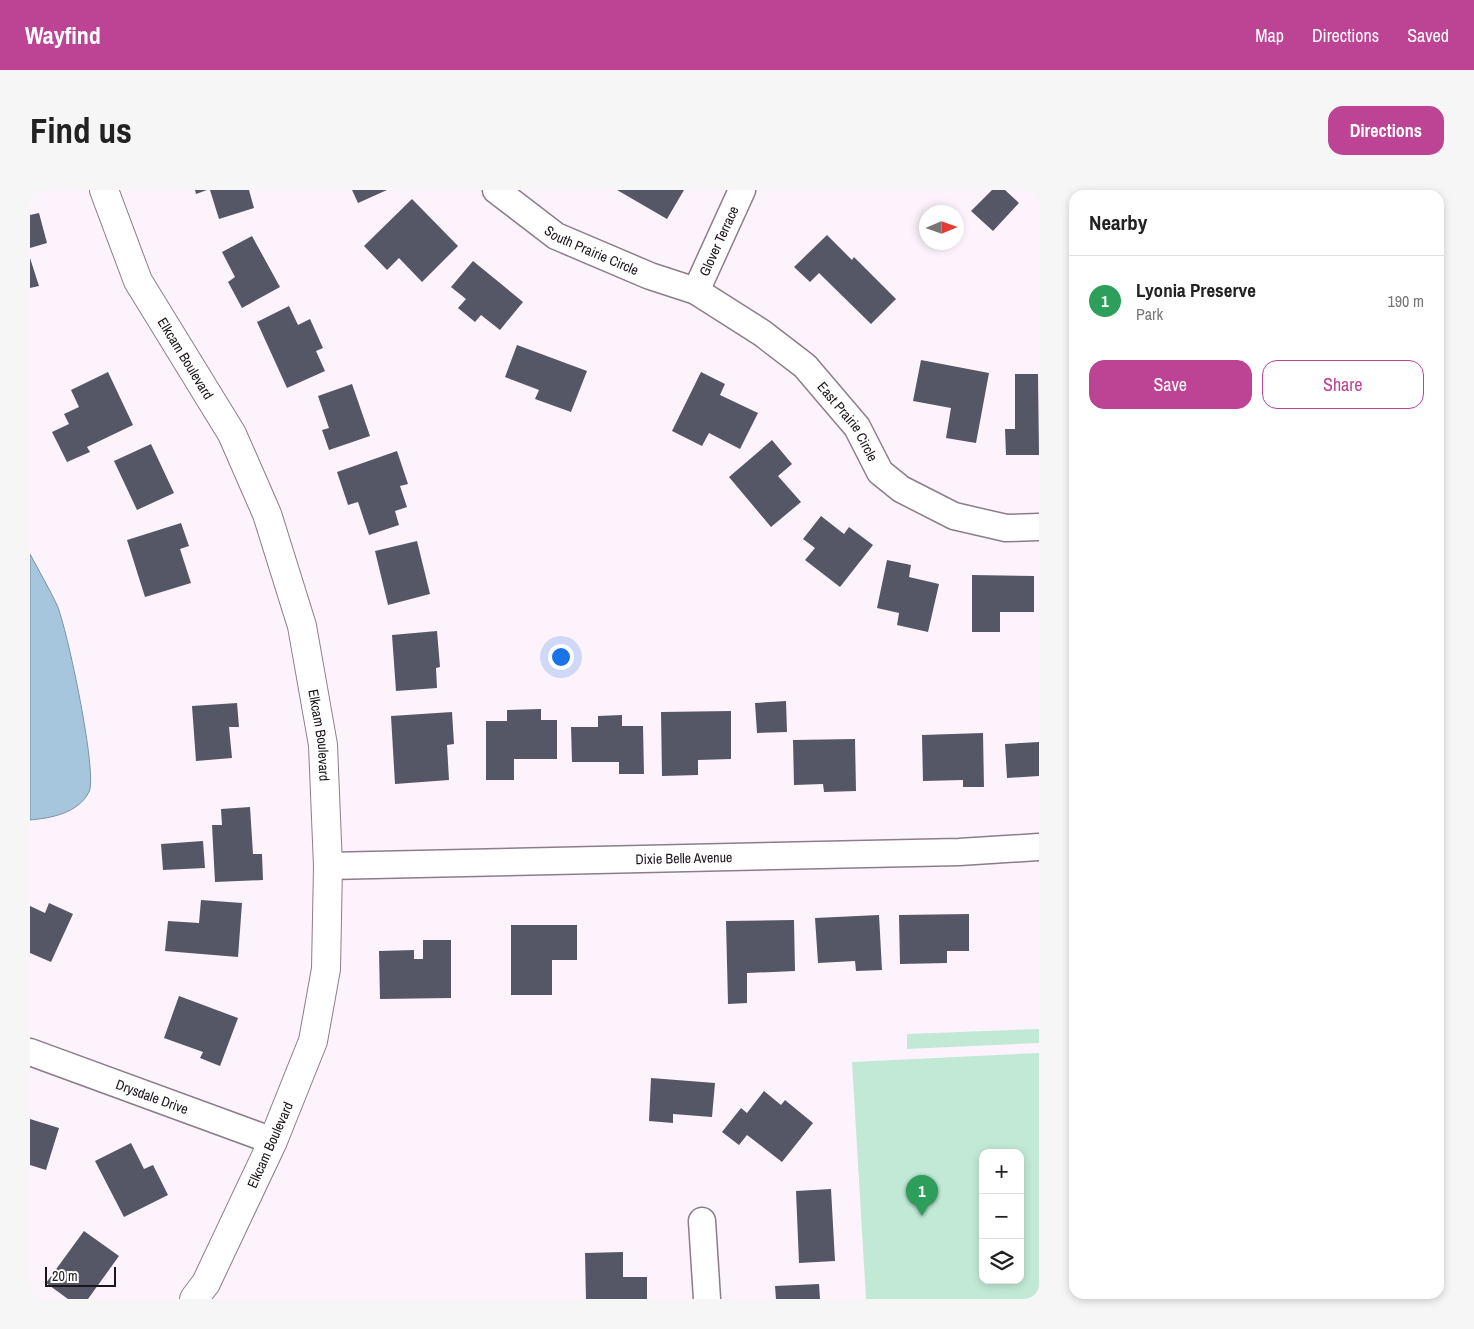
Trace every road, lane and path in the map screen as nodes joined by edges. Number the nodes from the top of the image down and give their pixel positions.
1 (104, 190) edge
2 (496, 190) edge
3 (742, 190) edge
4 (696, 291) junction
5 (1039, 527) edge
6 (1039, 848) edge
7 (328, 866) junction
8 (30, 1052) edge
9 (273, 1142) junction
10 (702, 1222) dead end
11 (194, 1299) edge
12 (707, 1299) edge

1 - 7 street, Elkcam Boulevard
2 - 4 street, South Prairie Circle
3 - 4 street, Glover Terrace
4 - 5 street, East Prairie Circle
6 - 7 street, Dixie Belle Avenue
7 - 9 street, Elkcam Boulevard
8 - 9 street, Drysdale Drive
9 - 11 street, Elkcam Boulevard
10 - 12 street

